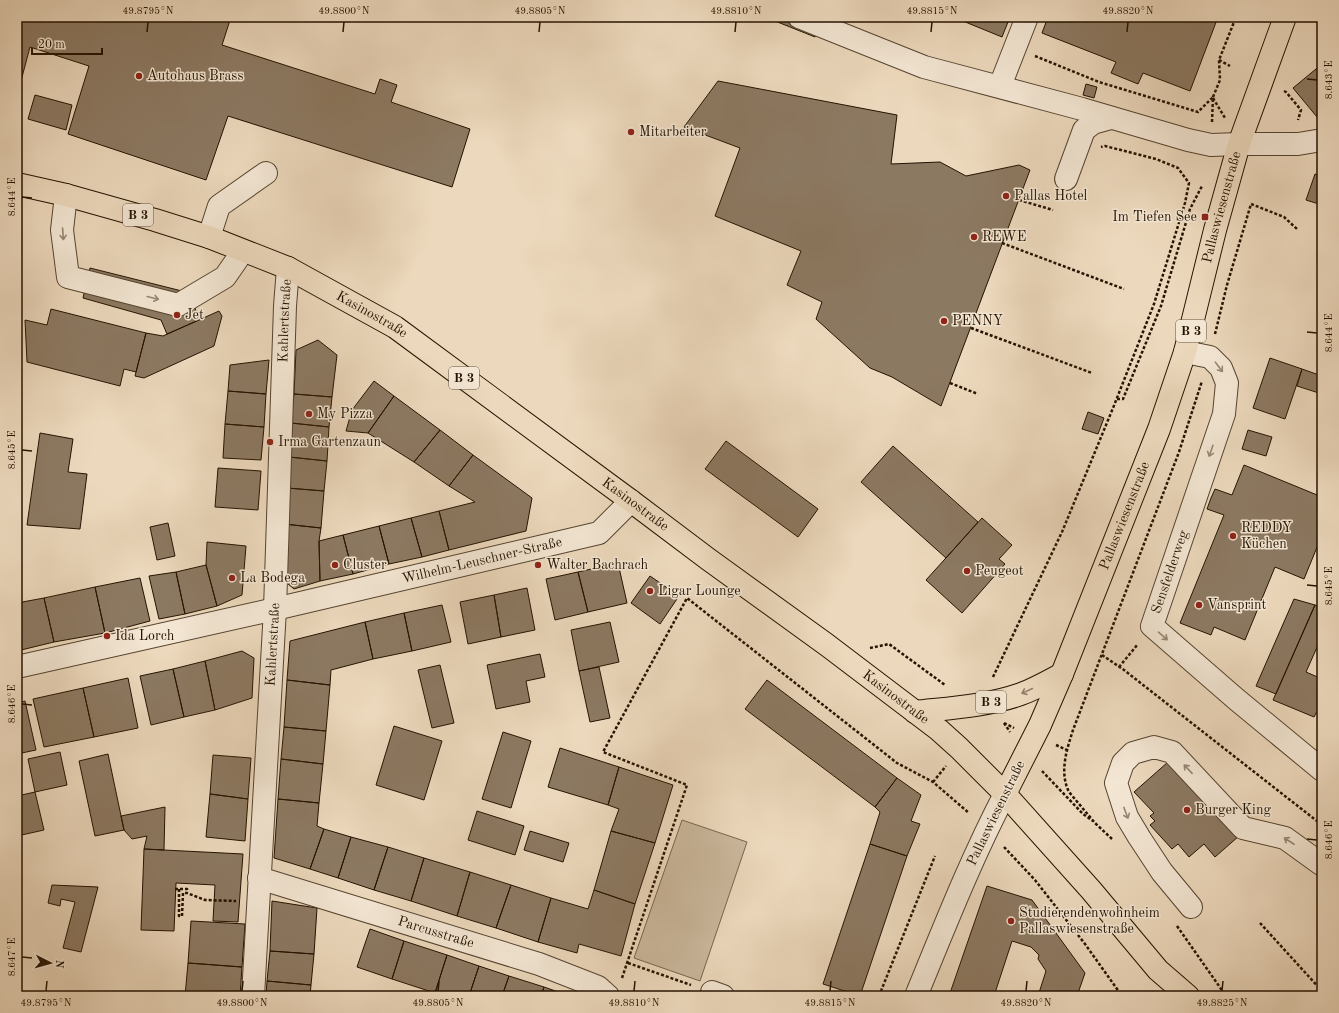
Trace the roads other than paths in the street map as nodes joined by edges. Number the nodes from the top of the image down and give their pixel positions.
1 (799, 17) edge
2 (1027, 17) edge
3 (1284, 17) edge
4 (1000, 86) junction
5 (1111, 118) junction
6 (1322, 140) edge
7 (1239, 144) junction
8 (266, 173) dead end
9 (1066, 179) dead end
10 (17, 184) edge
11 (66, 195) junction
12 (209, 237) junction
13 (243, 251) junction
14 (288, 268) junction
15 (1185, 352) junction
16 (631, 501) junction
17 (275, 609) junction
18 (17, 667) edge
19 (1062, 674) junction
20 (915, 712) junction
21 (1322, 770) edge
22 (1005, 794) junction
23 (1321, 864) edge
24 (259, 878) junction
25 (1191, 907) dead end
26 (1158, 970) junction
27 (609, 989) edge
28 (253, 996) edge
29 (916, 996) edge
30 (1167, 996) edge
31 (1188, 996) edge

1 - 4 street
2 - 4 street
3 - 7 main road, Pallaswiesenstraße / B 3
4 - 5 street
5 - 7 street
5 - 9 street
6 - 7 street
7 - 15 main road, Pallaswiesenstraße / B 3
8 - 12 street
10 - 11 main road, Kasinostraße / B 3
11 - 12 main road, Kasinostraße / B 3
11 -> 13 street
12 - 13 main road, Kasinostraße / B 3
13 - 14 main road, Kasinostraße / B 3
14 - 16 main road, Kasinostraße / B 3
14 - 17 street, Kahlertstraße
15 - 19 main road, Pallaswiesenstraße / B 3
15 -> 21 street, Sensfelderweg
16 - 17 street, Wilhelm-Leuschner-Straße
16 - 20 main road, Kasinostraße / B 3
17 - 18 street, Wilhelm-Leuschner-Straße
17 - 24 street, Kahlertstraße
19 -> 20 main road, B 3
19 - 22 main road, Pallaswiesenstraße / B 3
20 - 22 main road, Kasinostraße / B 3
22 - 26 main road, Kasinostraße
22 - 29 street, Pallaswiesenstraße
23 -> 25 street
24 - 27 street, Parcusstraße
24 - 28 street, Kahlertstraße
26 - 30 main road, Kasinostraße
26 - 31 main road, Kasinostraße

